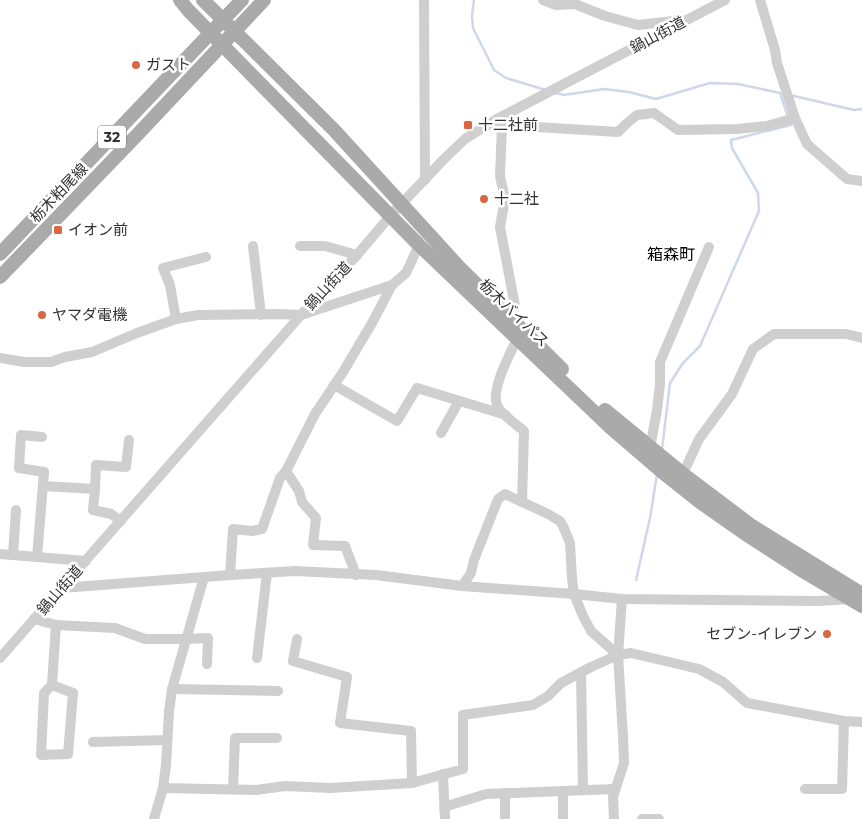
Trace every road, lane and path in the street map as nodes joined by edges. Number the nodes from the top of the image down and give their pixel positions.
1 (180, 0) edge
2 (203, 0) edge
3 (242, 0) edge
4 (264, 0) edge
5 (424, 0) edge
6 (543, 0) edge
7 (725, 0) edge
8 (760, 0) edge
9 (688, 19) junction
10 (223, 20) junction
11 (234, 31) junction
12 (210, 33) junction
13 (222, 45) junction
14 (795, 118) junction
15 (499, 122) junction
16 (425, 180) junction
17 (862, 181) edge
18 (402, 204) junction
19 (391, 216) junction
20 (419, 245) junction
21 (253, 246) dead end
22 (300, 246) dead end
23 (709, 247) dead end
24 (0, 254) edge
25 (357, 255) junction
26 (206, 257) dead end
27 (0, 277) edge
28 (392, 285) junction
29 (261, 315) junction
30 (301, 315) junction
31 (176, 319) junction
32 (512, 319) junction
33 (862, 338) edge
34 (517, 340) junction
35 (0, 358) edge
36 (334, 385) junction
37 (459, 401) junction
38 (506, 416) junction
39 (441, 434) dead end
40 (42, 438) dead end
41 (129, 440) dead end
42 (650, 448) junction
43 (286, 471) junction
44 (682, 474) junction
45 (42, 486) junction
46 (95, 489) junction
47 (522, 502) junction
48 (16, 510) dead end
49 (121, 521) junction
50 (0, 554) edge
51 (13, 556) junction
52 (37, 557) junction
53 (86, 561) junction
54 (267, 573) junction
55 (230, 574) junction
56 (356, 575) junction
57 (204, 577) junction
58 (462, 586) junction
59 (62, 588) junction
60 (574, 594) junction
61 (622, 599) junction
62 (859, 599) edge
63 (34, 619) junction
64 (56, 625) junction
65 (186, 640) junction
66 (297, 640) dead end
67 (618, 655) junction
68 (0, 658) edge
69 (257, 658) dead end
70 (207, 664) dead end
71 (581, 672) junction
72 (52, 685) junction
73 (172, 689) junction
74 (278, 691) dead end
75 (844, 721) junction
76 (862, 722) edge
77 (277, 738) dead end
78 (167, 740) junction
79 (93, 742) dead end
80 (443, 774) junction
81 (412, 783) junction
82 (163, 788) junction
83 (234, 789) junction
84 (615, 789) junction
85 (583, 790) junction
86 (805, 790) dead end
87 (563, 791) junction
88 (505, 793) junction
89 (444, 806) junction
90 (154, 819) edge
91 (445, 819) edge
92 (505, 819) edge
93 (563, 819) edge
94 (614, 819) edge
95 (642, 819) edge
96 (658, 819) edge

1 - 12 main road, 栃木バイパス
2 - 10 main road, 栃木バイパス
3 - 10 main road, 栃木粕尾線 / 32
4 - 11 main road, 栃木粕尾線 / 32
5 - 16 street
6 - 9 street
7 - 9 street, 鍋山街道
8 - 14 street
9 - 15 street, 鍋山街道
10 - 11 main road, 栃木バイパス
10 - 12 main road, 栃木粕尾線 / 32
11 - 13 main road, 栃木粕尾線 / 32
11 - 18 main road, 栃木バイパス
12 - 13 main road, 栃木バイパス
12 - 24 main road, 栃木粕尾線 / 32
13 - 19 main road, 栃木バイパス
13 - 27 main road, 栃木粕尾線 / 32
14 - 15 street
14 - 17 street
15 - 16 street, 鍋山街道
15 - 32 street
16 - 18 street, 鍋山街道
18 - 19 street, 鍋山街道
18 - 32 main road, 栃木バイパス
19 - 20 main road, 栃木バイパス
19 - 25 street, 鍋山街道
20 - 28 street
20 - 34 main road, 栃木バイパス
21 - 29 street
22 - 25 street
23 - 42 street
25 - 30 street, 鍋山街道
26 - 31 street
28 - 30 street
28 - 36 street
29 - 30 street
29 - 31 street
30 - 49 street, 鍋山街道
31 - 35 street
32 - 42 main road, 栃木バイパス
33 - 44 street
34 - 38 street
34 - 62 main road, 栃木バイパス
36 - 37 street
36 - 43 street
37 - 38 street
37 - 39 street
38 - 47 street
40 - 45 street
41 - 46 street
42 - 44 main road, 栃木バイパス
43 - 55 street
43 - 56 street
44 - 62 main road, 栃木バイパス
45 - 46 street
45 - 52 street
46 - 49 street
47 - 58 street
47 - 60 street
48 - 51 street
49 - 53 street, 鍋山街道
50 - 51 street
51 - 52 street
52 - 53 street
53 - 59 street, 鍋山街道
54 - 55 street
54 - 56 street
54 - 69 street
55 - 57 street
56 - 58 street
57 - 59 street
57 - 65 street
58 - 60 street
59 - 63 street, 鍋山街道
60 - 61 street
60 - 67 street
61 - 62 street
61 - 67 street
63 - 64 street
63 - 68 street, 鍋山街道
64 - 65 street
64 - 72 street
65 - 70 street
65 - 73 street
66 - 81 street
67 - 71 street
67 - 75 street
67 - 84 street
71 - 80 street
71 - 85 street
72 - 72 street
73 - 74 street
73 - 78 street
75 - 76 street
75 - 86 street
77 - 83 street
78 - 79 street
78 - 82 street
80 - 81 street
80 - 89 street
81 - 83 street
82 - 83 street
82 - 90 street
84 - 85 street
84 - 94 street
85 - 87 street
87 - 88 street
87 - 93 street
88 - 89 street
88 - 92 street
89 - 91 street
95 - 96 street

